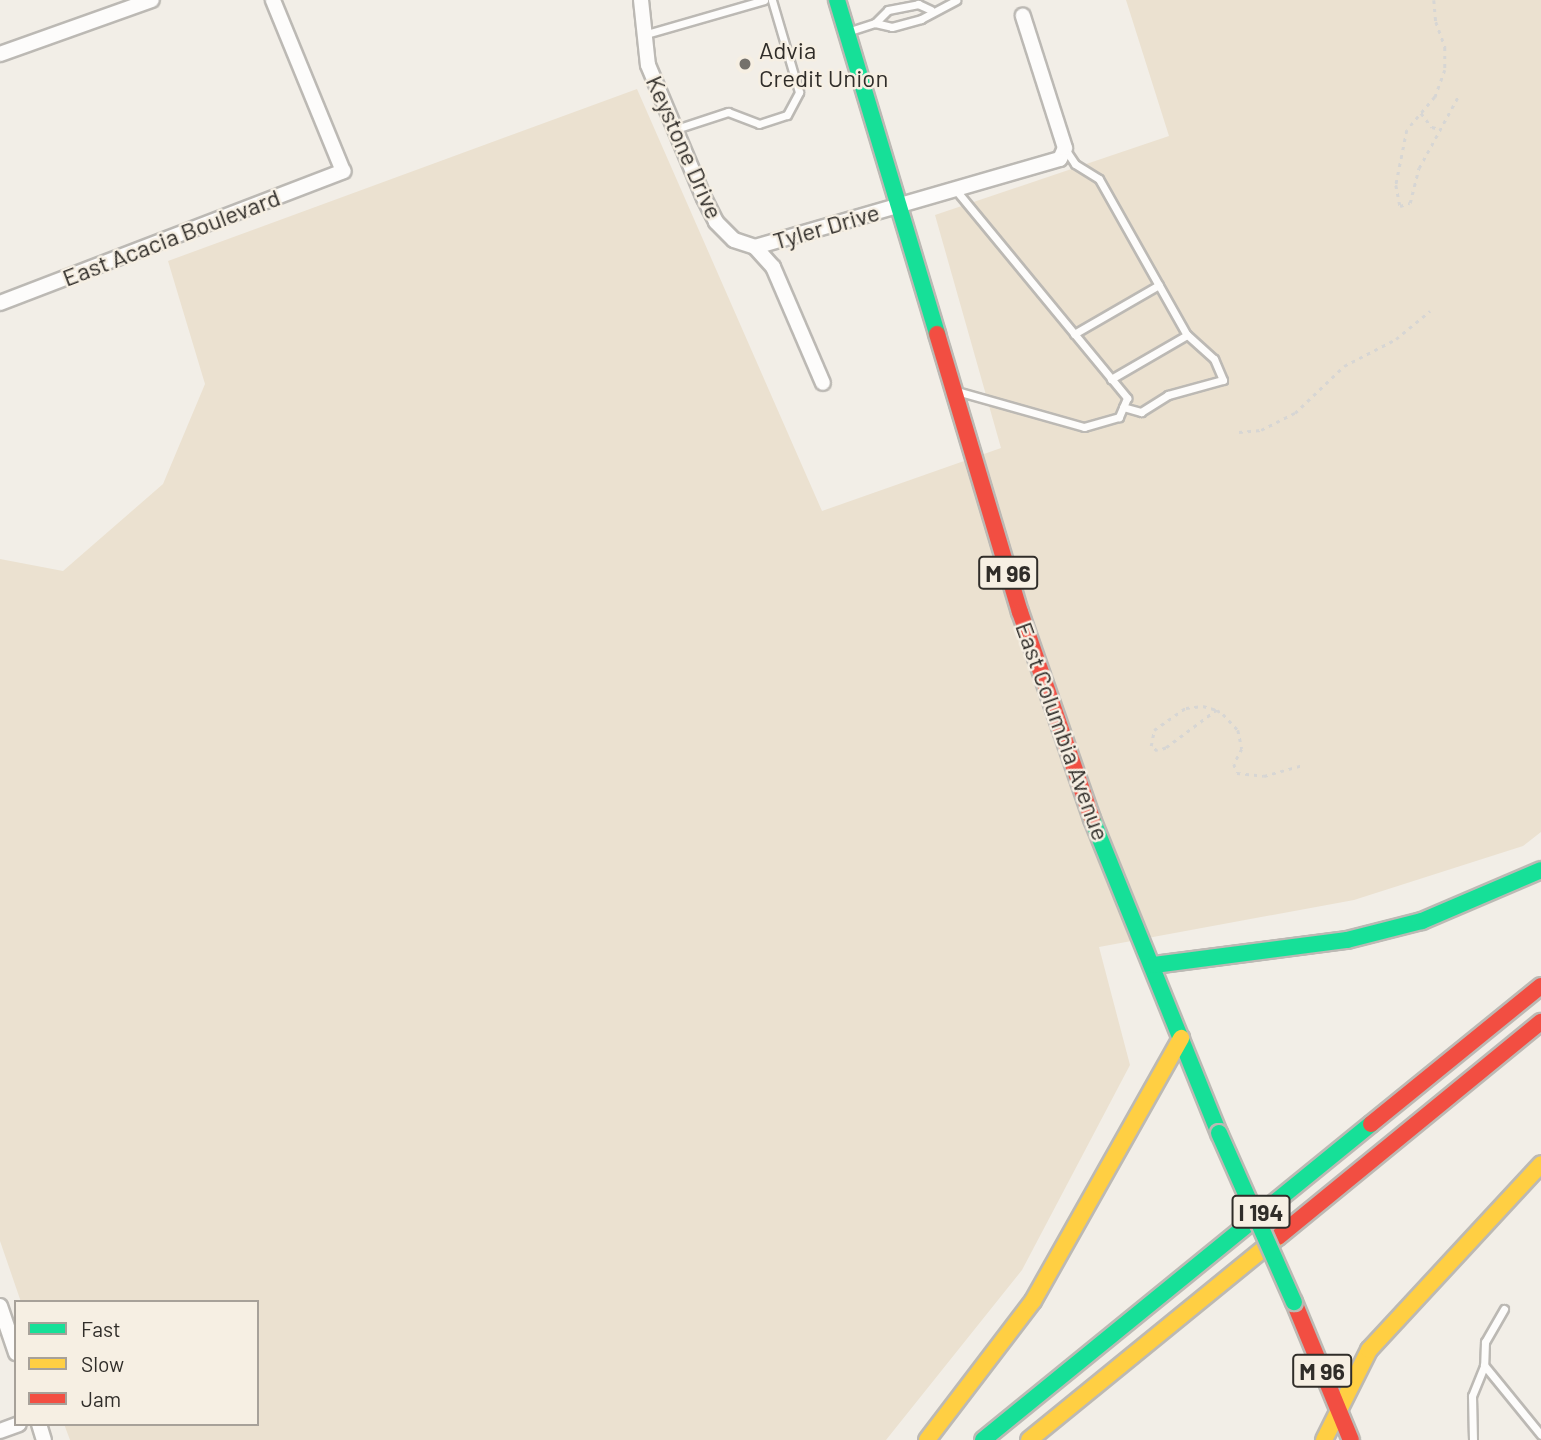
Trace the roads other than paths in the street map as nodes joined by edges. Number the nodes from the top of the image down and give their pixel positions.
1 (152, 0) edge
2 (273, 0) edge
3 (640, 0) edge
4 (764, 0) edge
5 (772, 0) edge
6 (836, 0) edge
7 (956, 0) edge
8 (939, 3) edge
9 (931, 10) junction
10 (1023, 16) dead end
11 (875, 23) junction
12 (846, 33) junction
13 (642, 35) junction
14 (0, 54) edge
15 (676, 129) junction
16 (1065, 148) junction
17 (955, 189) junction
18 (897, 205) junction
19 (755, 247) junction
20 (1159, 285) junction
21 (0, 303) edge
22 (1074, 334) junction
23 (1187, 335) junction
24 (1111, 379) junction
25 (823, 383) dead end
26 (953, 390) junction
27 (1123, 407) junction
28 (1541, 870) edge
29 (1154, 965) junction
30 (1541, 986) edge
31 (1541, 1022) edge
32 (1181, 1038) junction
33 (1541, 1164) edge
34 (0, 1306) edge
35 (1504, 1309) dead end
36 (14, 1347) edge
37 (1484, 1365) junction
38 (1340, 1413) junction
39 (1541, 1435) edge
40 (927, 1440) edge
41 (983, 1440) edge
42 (1029, 1440) edge
43 (1324, 1440) edge
44 (1351, 1440) edge
45 (1473, 1440) edge

1 - 14 street
2 - 21 street, East Acacia Boulevard
3 - 13 street, Keystone Drive
4 - 13 lane
5 - 15 lane
6 - 12 main road, East Columbia Avenue / M 96
7 - 8 lane
8 - 9 lane
9 - 11 lane
9 - 11 lane
10 - 16 street
11 - 12 lane
12 - 18 main road, East Columbia Avenue / M 96
13 - 15 street, Keystone Drive
15 - 19 street, Keystone Drive
16 - 17 street, Tyler Drive
16 - 20 lane
17 - 18 street, Tyler Drive
17 - 22 lane
18 - 19 street, Tyler Drive
18 - 26 main road, East Columbia Avenue / M 96
19 - 25 street, Keystone Drive
20 - 22 lane
20 - 23 lane
22 - 24 lane
23 - 24 lane
23 - 27 lane
24 - 27 lane
26 - 27 lane
26 - 29 main road, East Columbia Avenue / M 96
28 - 29 main road
29 - 32 main road, East Columbia Avenue / M 96
30 - 41 main road, I 194
31 - 42 main road, I 194
32 - 38 main road, East Columbia Avenue / M 96, bridge
32 - 40 main road
33 - 38 main road
34 - 36 street
35 - 37 lane
37 - 39 lane
37 - 45 lane
38 - 43 main road
38 - 44 main road, East Columbia Avenue / M 96

